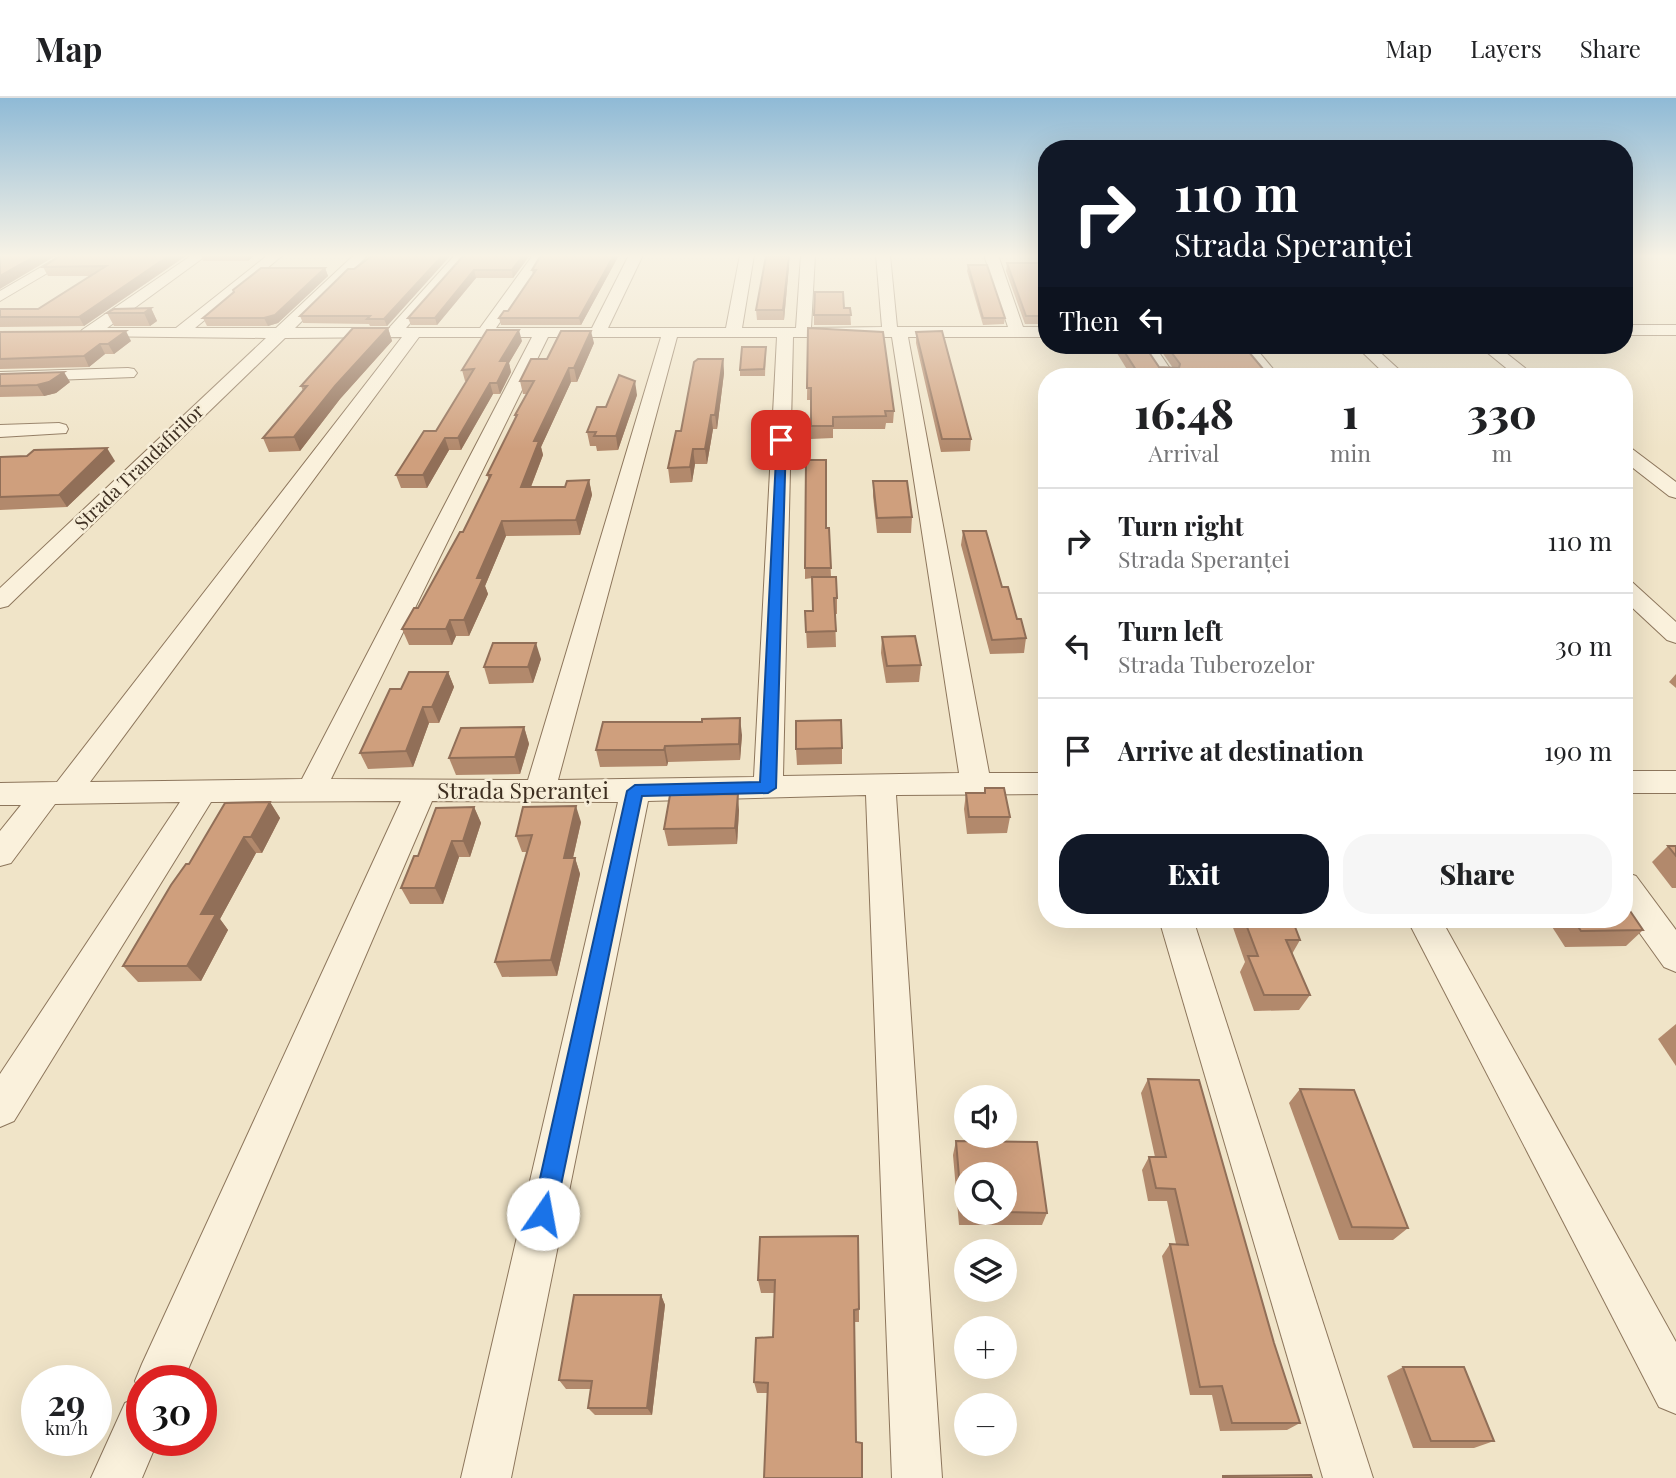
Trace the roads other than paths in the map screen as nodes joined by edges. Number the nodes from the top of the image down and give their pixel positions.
1 (104, 319) edge
2 (196, 319) edge
3 (294, 319) edge
4 (414, 319) edge
5 (494, 319) edge
6 (604, 319) edge
7 (735, 319) edge
8 (796, 319) edge
9 (892, 319) edge
10 (1013, 319) edge
11 (1633, 330) edge
12 (1676, 330) edge
13 (1017, 332) junction
14 (1038, 332) edge
15 (733, 333) junction
16 (794, 333) junction
17 (894, 333) junction
18 (178, 334) junction
19 (278, 334) junction
20 (403, 334) junction
21 (484, 334) junction
22 (542, 334) junction
23 (597, 334) junction
24 (670, 334) junction
25 (1252, 354) edge
26 (1373, 354) edge
27 (1498, 354) edge
28 (1264, 368) edge
29 (1388, 368) edge
30 (1516, 368) edge
31 (128, 373) dead end
32 (0, 377) edge
33 (59, 429) dead end
34 (0, 431) edge
35 (1633, 459) edge
36 (1676, 492) edge
37 (1633, 595) edge
38 (0, 601) edge
39 (1676, 635) edge
40 (1633, 782) edge
41 (1676, 782) edge
42 (880, 783) junction
43 (1038, 783) edge
44 (976, 784) junction
45 (768, 788) junction
46 (312, 790) junction
47 (203, 791) junction
48 (421, 791) junction
49 (540, 791) junction
50 (635, 791) junction
51 (56, 792) junction
52 (0, 794) edge
53 (0, 853) edge
54 (1633, 897) edge
55 (1180, 928) edge
56 (1429, 928) edge
57 (1676, 957) edge
58 (0, 1108) edge
59 (166, 1365) edge
60 (1676, 1390) edge
61 (126, 1456) edge
62 (116, 1478) edge
63 (486, 1478) edge
64 (917, 1478) edge
65 (1348, 1478) edge

1 - 18 street
2 - 18 street
3 - 19 street, Strada Trandafirilor
4 - 20 street
5 - 21 street
6 - 23 street
7 - 15 street
8 - 16 street
9 - 17 street
10 - 13 street
11 - 12 street
13 - 14 street
13 - 17 street
15 - 16 street
15 - 24 street
16 - 17 street
16 - 45 street
17 - 44 street
18 - 19 street
19 - 20 street
19 - 38 street, Strada Trandafirilor
20 - 21 street
20 - 51 street
21 - 22 street
22 - 23 street
22 - 46 street
23 - 24 street
24 - 49 street
25 - 28 street
26 - 29 street
27 - 30 street
31 - 32 street
33 - 34 street
35 - 36 street
37 - 39 street
40 - 41 street
42 - 44 street, Strada Speranței
42 - 45 street, Strada Speranței
42 - 64 street
43 - 44 street, Strada Speranței
45 - 50 street, Strada Speranței
46 - 47 street, Strada Speranței
46 - 48 street, Strada Speranței
47 - 51 street, Strada Speranței
47 - 58 street
48 - 49 street, Strada Speranței
48 - 59 street
49 - 50 street, Strada Speranței
50 - 63 street
51 - 52 street, Strada Speranței
51 - 53 street
54 - 57 street
55 - 65 street
56 - 60 street
61 - 62 street

